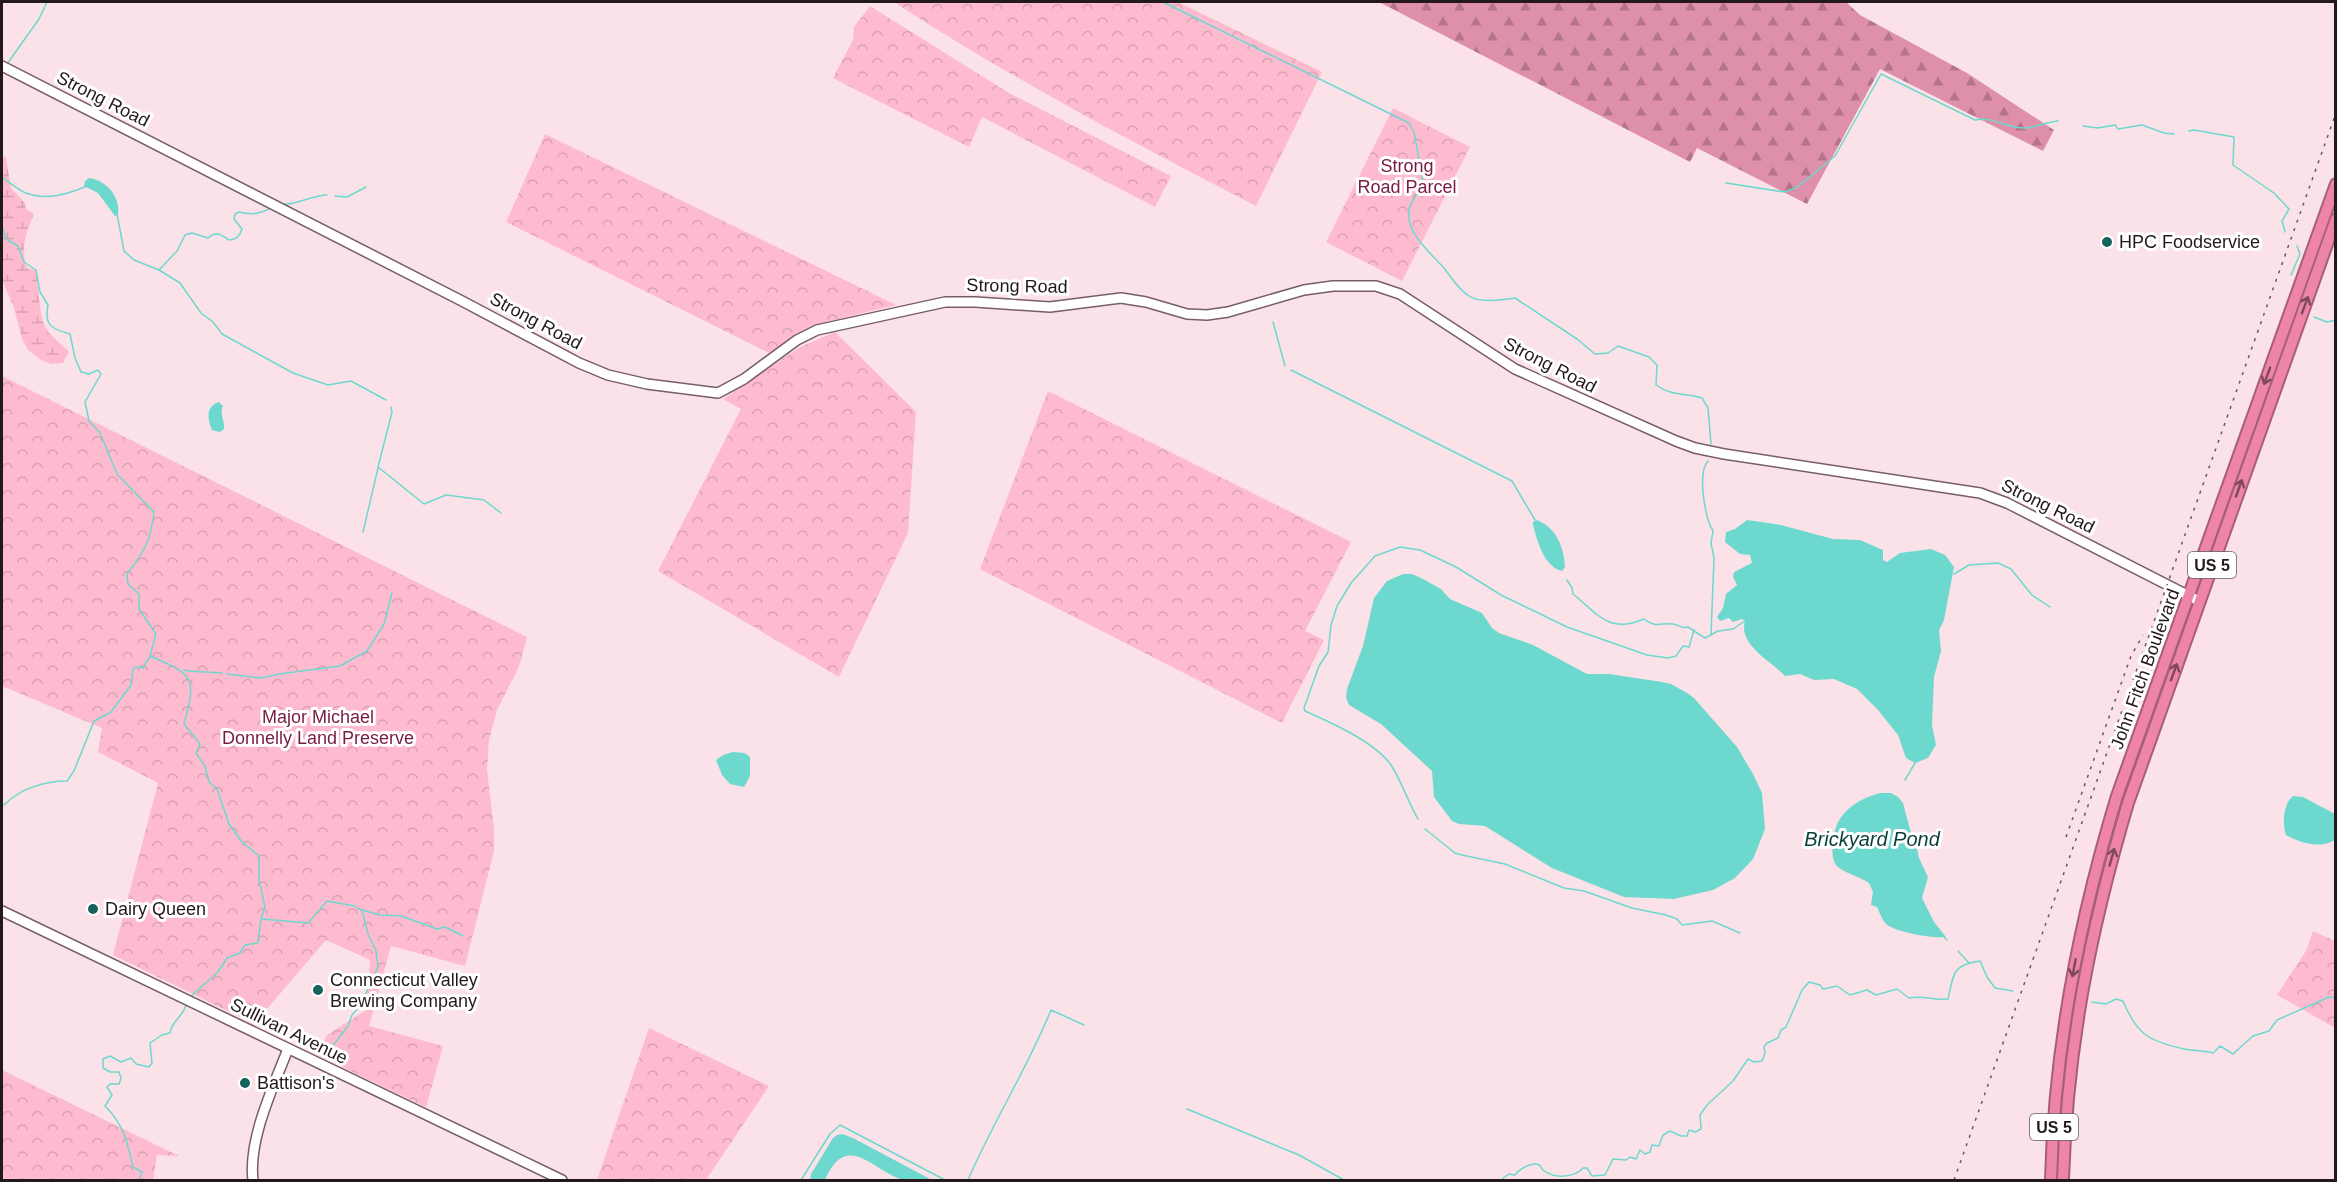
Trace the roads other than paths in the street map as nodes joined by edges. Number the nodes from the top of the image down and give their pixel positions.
1 (2, 66) edge
2 (2336, 184) edge
3 (2336, 219) edge
4 (2194, 598) junction
5 (2086, 910) junction
6 (2, 911) edge
7 (2098, 914) junction
8 (288, 1049) junction
9 (2058, 1144) junction
10 (253, 1180) edge
11 (562, 1180) edge
12 (2051, 1180) edge
13 (2063, 1180) edge

1 - 4 street, Strong Road
2 -> 4 highway, John Fitch Boulevard / US 5
4 -> 3 highway, John Fitch Boulevard / US 5
4 - 5 highway, John Fitch Boulevard / US 5
7 -> 4 highway, John Fitch Boulevard / US 5
5 - 7 highway
5 -> 9 highway, John Fitch Boulevard / US 5
6 - 8 street, Sullivan Avenue
7 - 9 highway, John Fitch Boulevard / US 5
8 - 10 street
8 - 11 street, Sullivan Avenue
9 - 12 highway, John Fitch Boulevard / US 5
9 - 13 highway, John Fitch Boulevard / US 5

